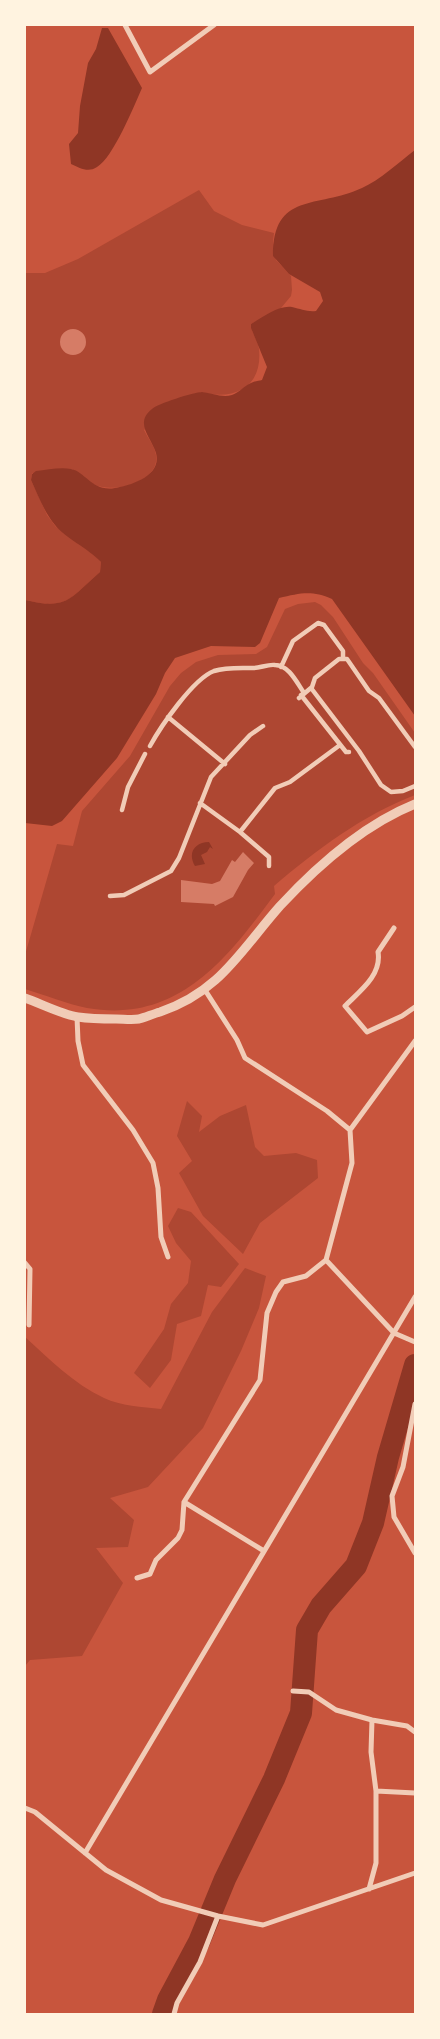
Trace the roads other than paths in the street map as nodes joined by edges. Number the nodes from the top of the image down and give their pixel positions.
1 (125, 25) edge
2 (214, 25) edge
3 (343, 659) junction
4 (281, 667) junction
5 (311, 688) junction
6 (301, 695) junction
7 (168, 717) junction
8 (264, 726) dead end
9 (340, 744) junction
10 (150, 746) dead end
11 (415, 747) edge
12 (350, 752) dead end
13 (145, 754) dead end
14 (225, 764) junction
15 (415, 786) edge
16 (200, 803) junction
17 (415, 804) edge
18 (122, 810) dead end
19 (240, 832) junction
20 (269, 866) dead end
21 (110, 896) dead end
22 (394, 928) dead end
23 (205, 990) junction
24 (25, 998) edge
25 (415, 1007) edge
26 (77, 1017) junction
27 (415, 1041) edge
28 (350, 1130) junction
29 (168, 1257) dead end
30 (326, 1260) junction
31 (25, 1263) edge
32 (415, 1297) edge
33 (30, 1325) dead end
34 (394, 1333) junction
35 (414, 1342) edge
36 (415, 1404) edge
37 (184, 1502) junction
38 (264, 1551) junction
39 (415, 1553) edge
40 (137, 1578) dead end
41 (293, 1691) dead end
42 (372, 1720) junction
43 (415, 1732) edge
44 (376, 1792) junction
45 (415, 1793) edge
46 (25, 1808) edge
47 (85, 1853) junction
48 (415, 1873) edge
49 (369, 1889) junction
50 (218, 1916) junction
51 (174, 2014) edge

1 - 2 street
3 - 4 street
3 - 5 street
3 - 11 street
4 - 6 street
4 - 7 street
5 - 6 street
5 - 15 street
6 - 9 street
7 - 10 street
7 - 14 street
8 - 14 street
9 - 12 street
9 - 19 street
13 - 18 street
14 - 16 street
16 - 19 street
16 - 21 street
17 - 23 street
19 - 20 street
22 - 25 street
23 - 26 street
23 - 28 street
24 - 26 street
26 - 29 street
27 - 28 street
28 - 30 street
30 - 34 street
30 - 37 street
31 - 33 street
32 - 34 street
34 - 35 street
34 - 38 street
36 - 39 street
37 - 38 street
37 - 40 street
38 - 47 street
41 - 42 street
42 - 43 street
42 - 44 street
44 - 45 street
44 - 49 street
46 - 47 street
47 - 50 street
48 - 49 street
49 - 50 street
50 - 51 street

